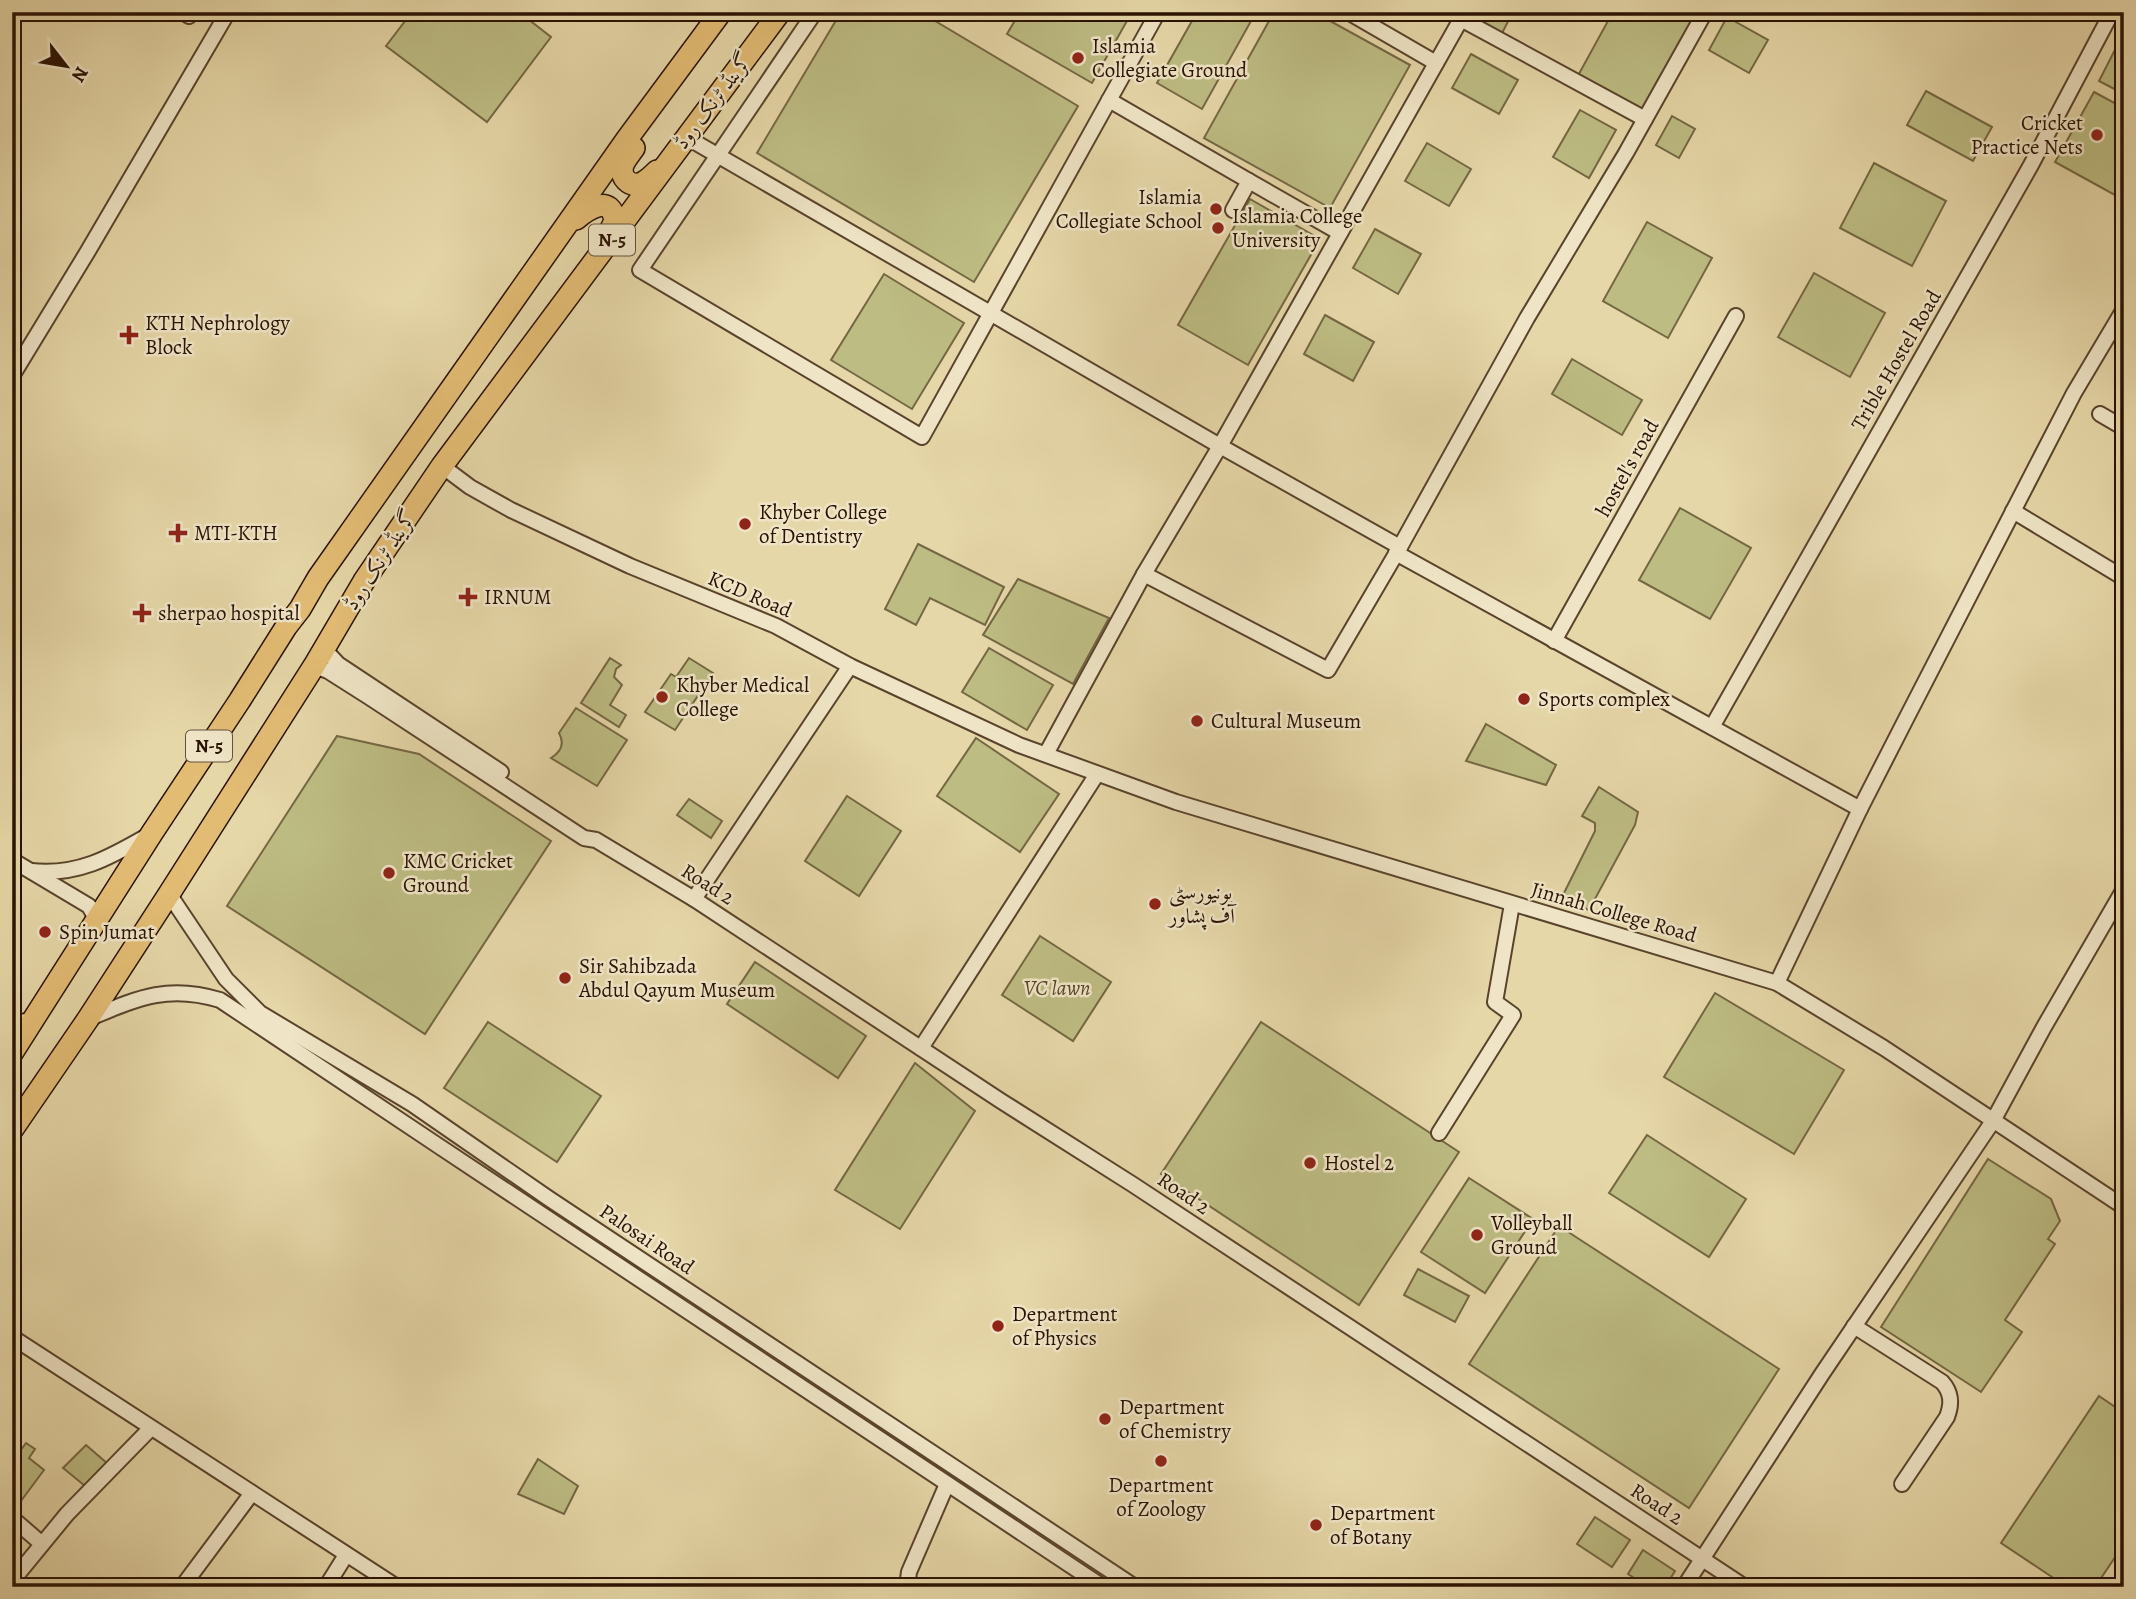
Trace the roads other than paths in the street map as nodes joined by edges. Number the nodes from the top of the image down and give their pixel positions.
1 (228, 12) edge
2 (721, 12) edge
3 (780, 12) edge
4 (816, 12) edge
5 (1158, 12) edge
6 (1348, 12) edge
7 (1705, 12) edge
8 (2112, 12) edge
9 (1463, 15) edge
10 (1436, 63) junction
11 (680, 66) junction
12 (1109, 100) junction
13 (1645, 119) junction
14 (685, 139) junction
15 (716, 156) junction
16 (1248, 181) junction
17 (1233, 210) dead end
18 (1340, 233) junction
19 (542, 261) junction
20 (594, 264) junction
21 (2124, 309) edge
22 (990, 312) junction
23 (1736, 316) dead end
24 (12, 376) edge
25 (2100, 414) dead end
26 (2124, 428) edge
27 (1220, 446) junction
28 (442, 466) junction
29 (2013, 511) junction
30 (1398, 550) junction
31 (1144, 574) junction
32 (2124, 578) edge
33 (1554, 641) junction
34 (319, 657) junction
35 (850, 666) junction
36 (1712, 727) junction
37 (1046, 754) junction
38 (1097, 774) junction
39 (1860, 810) junction
40 (152, 833) junction
41 (12, 860) edge
42 (31, 871) junction
43 (2124, 889) edge
44 (169, 894) junction
45 (694, 900) junction
46 (1512, 904) junction
47 (95, 923) junction
48 (1777, 983) junction
49 (88, 1019) junction
50 (33, 1020) junction
51 (12, 1026) edge
52 (288, 1039) junction
53 (920, 1048) junction
54 (12, 1053) edge
55 (1993, 1121) junction
56 (12, 1130) edge
57 (1439, 1133) dead end
58 (2124, 1207) edge
59 (1854, 1326) junction
60 (12, 1337) edge
61 (151, 1428) junction
62 (947, 1484) junction
63 (1902, 1484) dead end
64 (252, 1493) junction
65 (1011, 1505) junction
66 (12, 1518) edge
67 (1001, 1520) junction
68 (42, 1544) junction
69 (346, 1555) junction
70 (1702, 1559) junction
71 (12, 1581) edge
72 (182, 1587) edge
73 (326, 1587) edge
74 (397, 1587) edge
75 (907, 1587) edge
76 (1103, 1587) edge
77 (1135, 1587) edge
78 (1684, 1587) edge
79 (1745, 1587) edge

1 - 24 street
2 - 11 highway, گرینڈ ٹرنک روڈ / N-5
3 - 14 highway, گرینڈ ٹرنک روڈ / N-5
4 - 15 street
5 - 12 street
6 - 10 street
7 - 13 street
8 - 36 street, Trible Hostel Road
9 - 10 street
9 - 13 street
10 - 18 street
11 - 14 highway
11 - 19 highway, گرینڈ ٹرنک روڈ / N-5
12 - 16 street
12 - 22 street
13 - 30 street
14 - 15 street
14 - 20 highway, گرینڈ ٹرنک روڈ / N-5
15 - 22 street
15 - 22 street
16 - 17 street
16 - 18 street
18 - 27 street
19 - 20 highway
19 - 40 highway, گرینڈ ٹرنک روڈ / N-5
20 - 28 highway, گرینڈ ٹرنک روڈ / N-5
21 - 29 street
22 - 27 street
23 - 33 street, hostel's road
25 - 26 street
27 - 30 street
27 - 31 street
28 - 34 highway, گرینڈ ٹرنک روڈ / N-5
28 - 35 street, KCD Road
29 - 32 street
29 - 39 street
30 - 31 street
30 - 33 street
31 - 37 street
33 - 36 street
34 - 44 highway, گرینڈ ٹرنک روڈ / N-5
34 - 45 street, Road 2
35 - 37 street, KCD Road
35 - 45 street
36 - 39 street
37 - 38 street, Jinnah College Road
38 - 46 street, Jinnah College Road
38 - 53 street
39 - 48 street
40 - 42 street
40 - 47 highway, گرینڈ ٹرنک روڈ / N-5
41 - 42 street
42 - 47 street
43 - 55 street
44 - 49 highway, گرینڈ ٹرنک روڈ / N-5
44 - 52 street, Palosai Road
45 - 53 street, Road 2
46 - 48 street, Jinnah College Road
46 - 57 street
47 - 50 highway, گرینڈ ٹرنک روڈ / N-5
48 - 55 street, Jinnah College Road
49 - 52 street
49 - 56 highway, گرینڈ ٹرنک روڈ / N-5
50 - 51 street
50 - 54 highway, گرینڈ ٹرنک روڈ / N-5
52 - 62 street
52 - 65 street, Palosai Road
53 - 70 street, Road 2
55 - 58 street, Jinnah College Road
55 - 59 street
59 - 63 street
59 - 70 street
60 - 61 street
61 - 64 street
61 - 68 street
62 - 67 street
62 - 75 street
64 - 69 street
64 - 72 street
65 - 67 street
65 - 77 street, Palosai Road
66 - 68 street
67 - 76 street
68 - 71 street
69 - 73 street
69 - 74 street
70 - 78 street
70 - 79 street, Road 2

